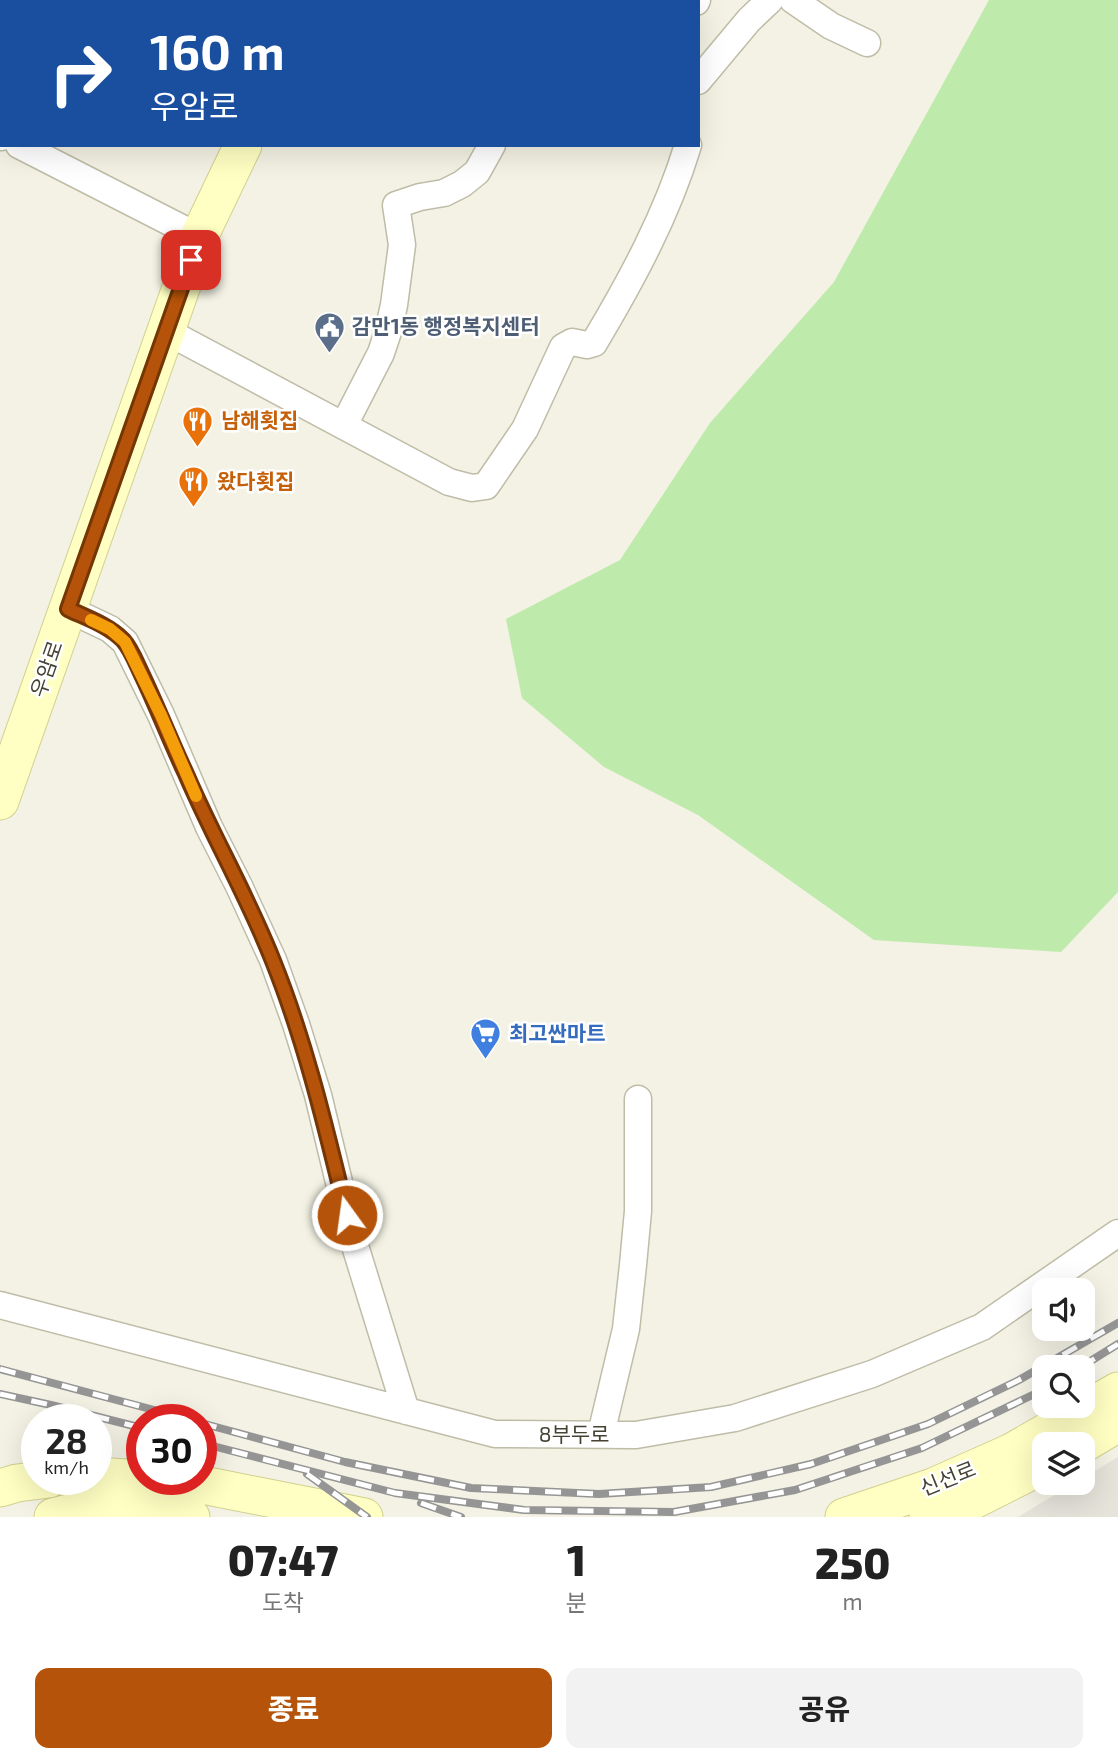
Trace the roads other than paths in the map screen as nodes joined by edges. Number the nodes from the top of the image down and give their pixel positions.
1 (769, 0) edge
2 (793, 0) edge
3 (867, 43) dead end
4 (700, 78) edge
5 (23, 147) edge
6 (242, 147) edge
7 (491, 147) edge
8 (687, 147) edge
9 (199, 237) junction
10 (166, 331) junction
11 (344, 425) junction
12 (68, 609) junction
13 (0, 801) edge
14 (638, 1098) dead end
15 (1118, 1233) edge
16 (0, 1305) edge
17 (1118, 1391) edge
18 (406, 1411) junction
19 (1118, 1423) edge
20 (601, 1434) junction
21 (1095, 1437) edge
22 (1028, 1458) edge
23 (21, 1482) edge
24 (0, 1488) edge
25 (169, 1495) edge
26 (186, 1505) edge
27 (53, 1517) edge
28 (364, 1517) edge
29 (844, 1517) edge
30 (928, 1517) edge

1 - 4 street
2 - 3 street
5 - 9 street
6 - 9 main road, 우암로
7 - 11 street
8 - 11 street
9 - 10 main road, 우암로
10 - 11 street
10 - 12 main road, 우암로
12 - 13 main road, 우암로
12 - 18 street
14 - 20 street
15 - 20 street, 8부두로
16 - 18 street, 8부두로
17 - 22 main road
18 - 20 street, 8부두로
19 - 21 main road
22 - 29 main road, 신선로
22 - 30 main road, 신선로
23 - 24 main road
25 - 26 main road
26 - 27 main road
26 - 28 main road

